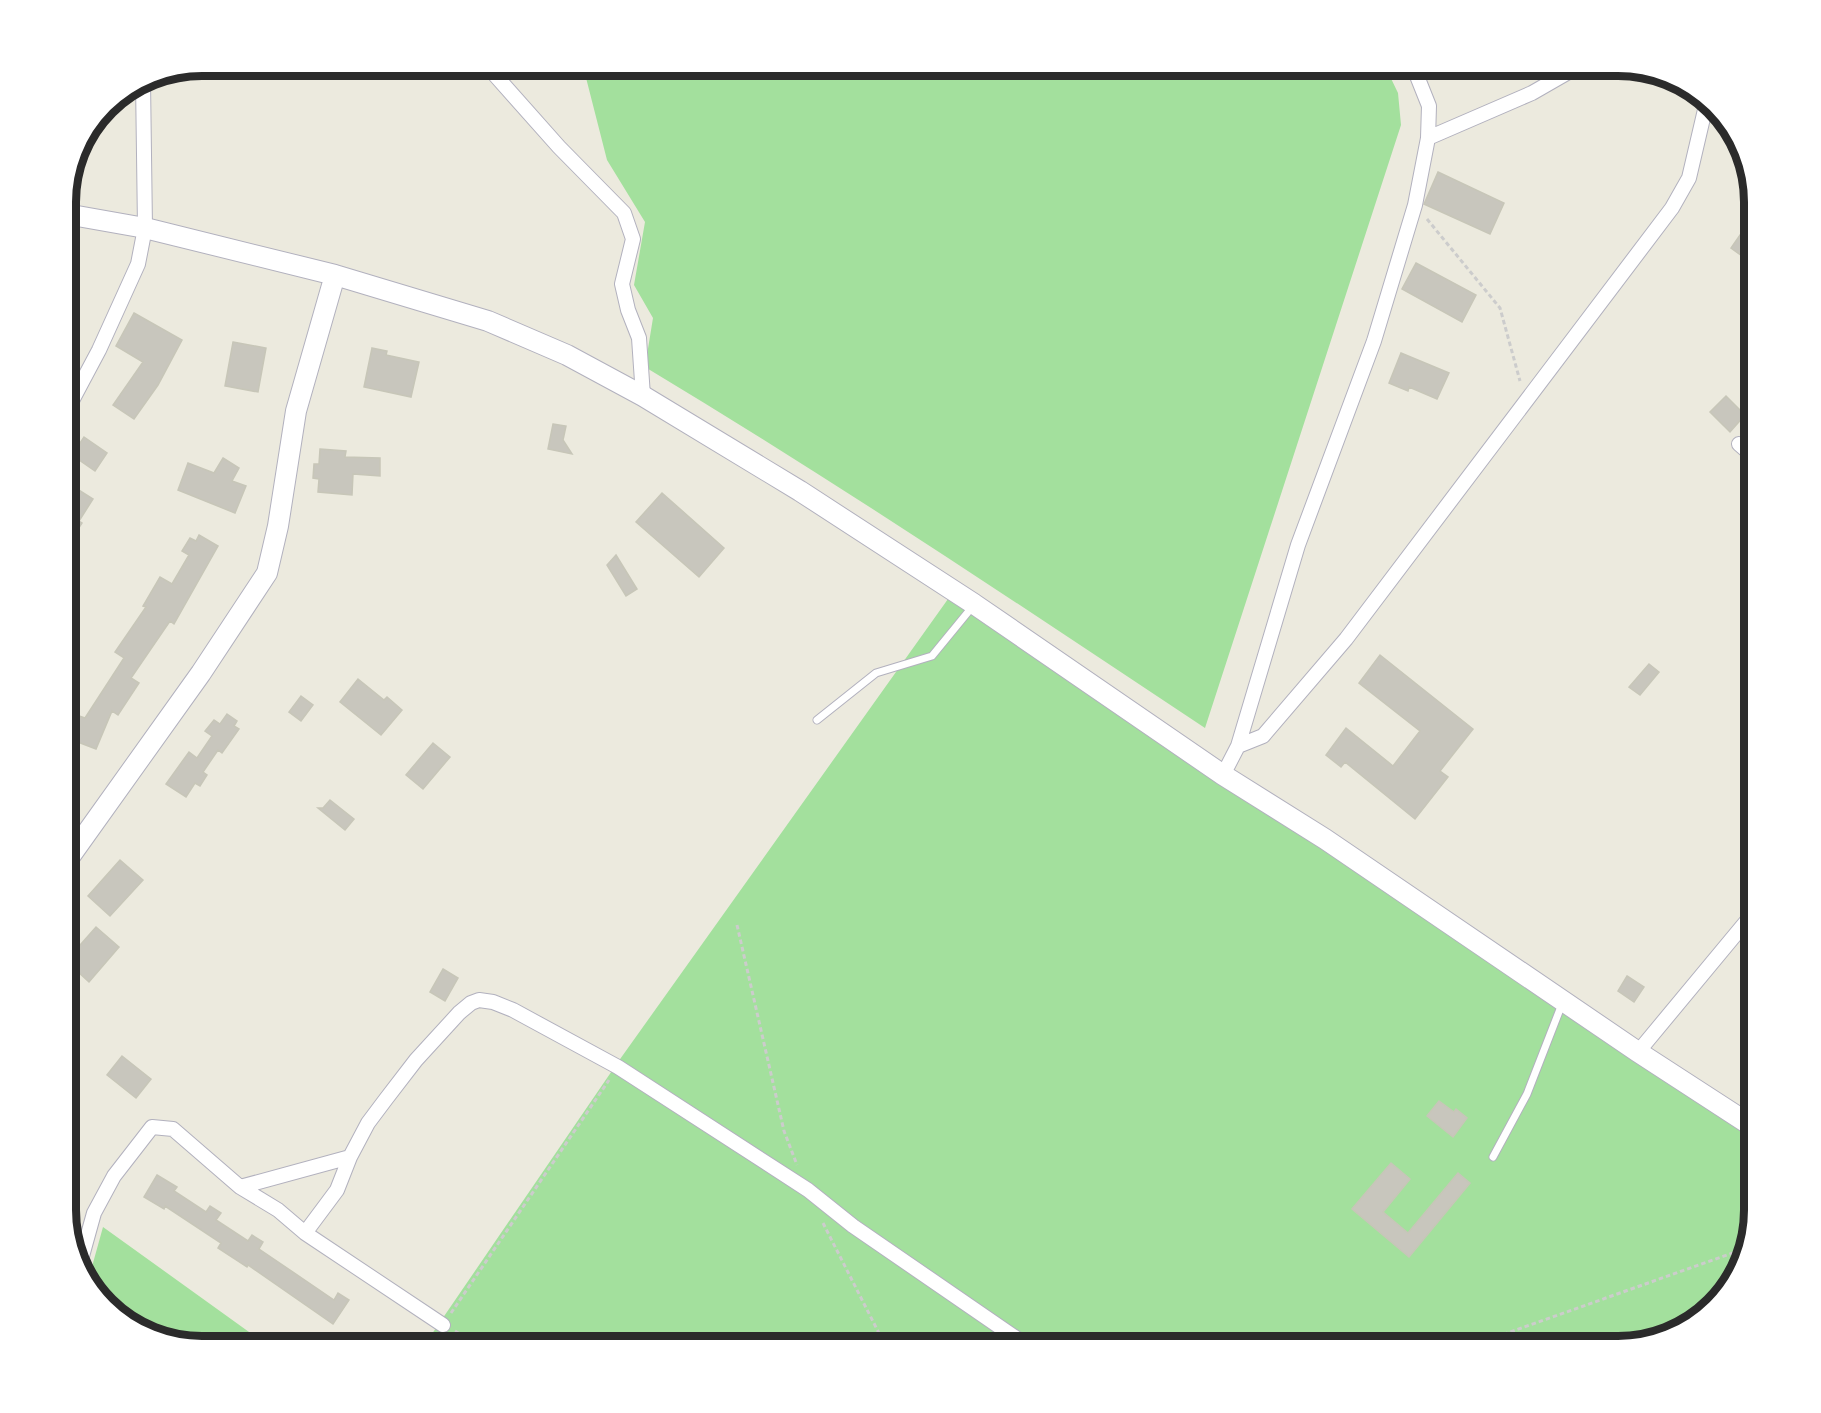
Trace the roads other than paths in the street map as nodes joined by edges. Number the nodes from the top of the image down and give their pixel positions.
1 (496, 76) edge
2 (1417, 76) edge
3 (1562, 76) edge
4 (143, 91) edge
5 (1705, 111) edge
6 (1428, 138) junction
7 (77, 216) edge
8 (145, 228) junction
9 (335, 275) junction
10 (77, 391) edge
11 (643, 396) junction
12 (1739, 444) dead end
13 (1744, 449) edge
14 (974, 604) junction
15 (816, 720) dead end
16 (1238, 746) junction
17 (1223, 775) junction
18 (77, 847) edge
19 (1744, 923) edge
20 (1564, 1000) junction
21 (1638, 1052) junction
22 (1744, 1121) edge
23 (350, 1157) junction
24 (1493, 1157) dead end
25 (240, 1187) junction
26 (305, 1233) junction
27 (83, 1252) edge
28 (443, 1325) road end
29 (1013, 1336) edge

1 - 11 street
2 - 6 street
3 - 6 street
4 - 8 street
5 - 16 street
6 - 16 street
7 - 8 main road
8 - 9 main road
8 - 10 street
9 - 11 main road
9 - 18 main road
11 - 14 main road
12 - 13 street
14 - 15 lane
14 - 17 main road
16 - 17 street
17 - 20 main road
19 - 21 street
20 - 21 main road
20 - 24 lane
21 - 22 main road
23 - 25 street
23 - 26 street
23 - 29 street
25 - 26 street
25 - 27 street
26 - 28 street

